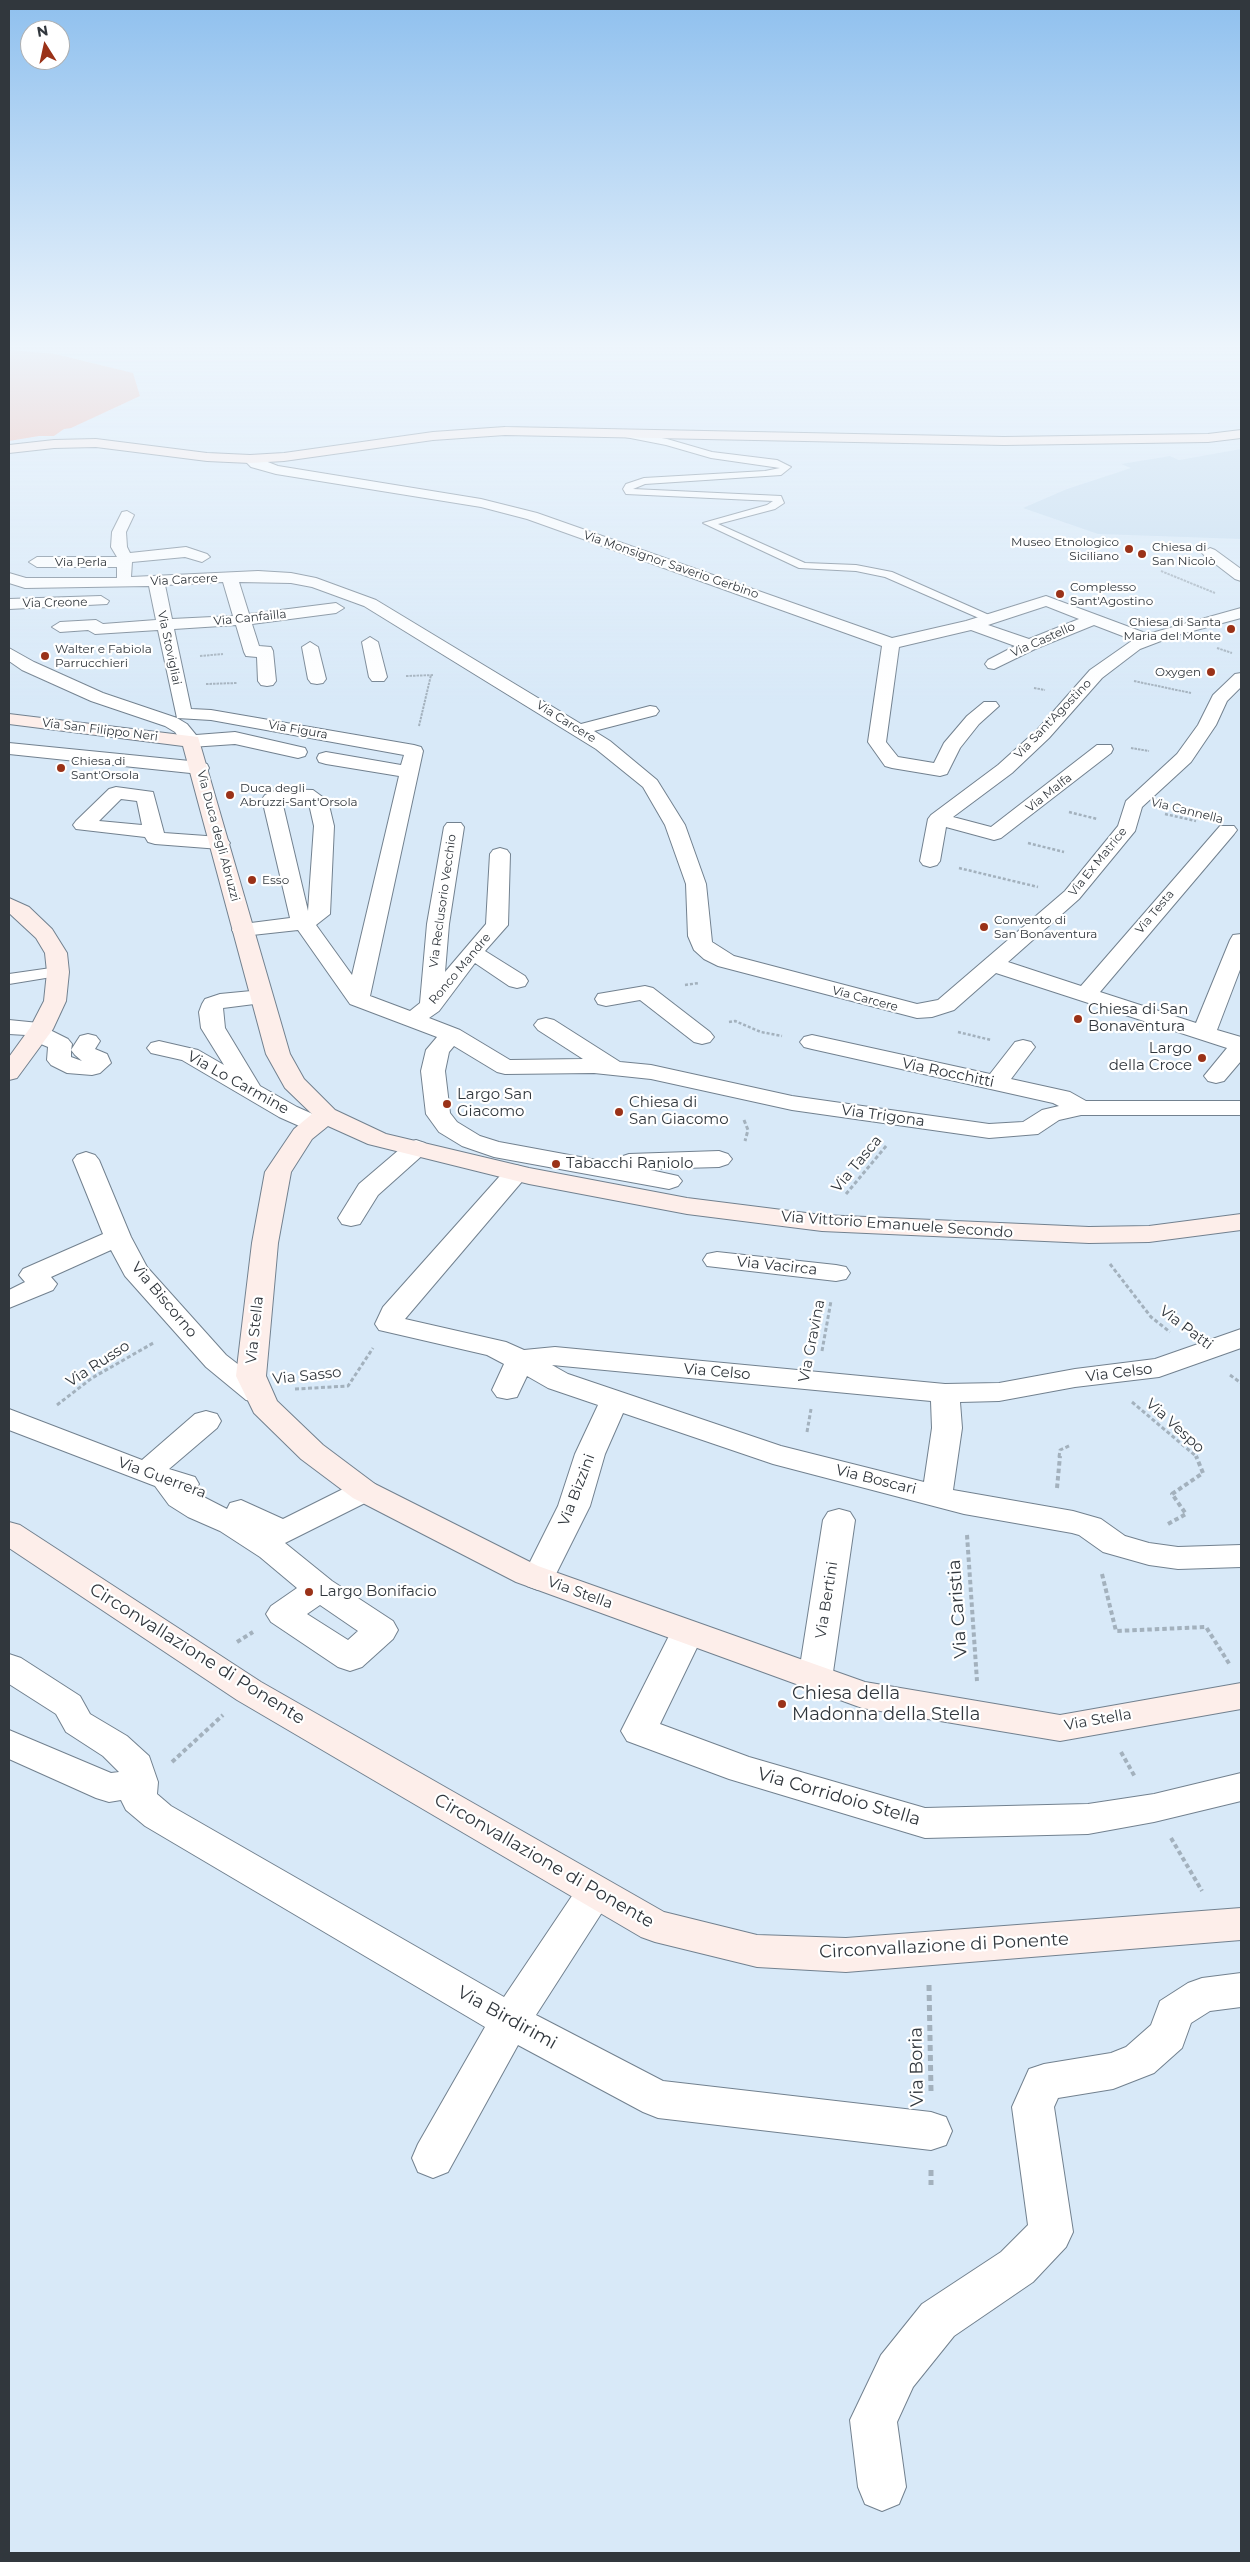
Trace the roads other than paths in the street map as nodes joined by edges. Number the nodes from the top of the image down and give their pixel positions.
1 (261, 466) edge
2 (785, 466) edge
3 (127, 515) dead end
4 (92, 547) dead end
5 (1237, 554) dead end
6 (123, 556) junction
7 (202, 557) dead end
8 (37, 562) dead end
9 (1241, 576) edge
10 (9, 578) edge
11 (230, 578) junction
12 (156, 582) junction
13 (104, 583) junction
14 (124, 583) junction
15 (101, 601) junction
16 (9, 604) edge
17 (336, 608) dead end
18 (1241, 613) edge
19 (992, 619) junction
20 (1094, 619) junction
21 (242, 620) junction
22 (972, 625) junction
23 (164, 626) junction
24 (60, 627) dead end
25 (95, 627) junction
26 (1147, 639) junction
27 (370, 642) dead end
28 (891, 643) junction
29 (1029, 645) junction
30 (91, 647) dead end
31 (310, 647) dead end
32 (9, 654) edge
33 (994, 664) dead end
34 (378, 677) dead end
35 (1241, 678) edge
36 (317, 680) dead end
37 (267, 681) dead end
38 (990, 706) dead end
39 (650, 711) dead end
40 (177, 718) junction
41 (9, 719) edge
42 (578, 730) junction
43 (191, 741) junction
44 (9, 748) edge
45 (1104, 749) dead end
46 (298, 752) dead end
47 (326, 758) dead end
48 (200, 768) junction
49 (411, 772) junction
50 (938, 819) junction
51 (1234, 825) edge
52 (454, 827) dead end
53 (153, 832) dead end
54 (220, 843) junction
55 (500, 854) dead end
56 (930, 861) road end
57 (9, 904) edge
58 (304, 923) junction
59 (243, 930) junction
60 (1241, 940) edge
61 (472, 952) junction
62 (994, 965) junction
63 (58, 972) junction
64 (9, 979) edge
65 (517, 981) dead end
66 (1085, 996) junction
67 (262, 997) junction
68 (358, 999) junction
69 (606, 1000) dead end
70 (422, 1012) junction
71 (546, 1025) dead end
72 (9, 1026) edge
73 (39, 1032) junction
74 (1204, 1033) junction
75 (698, 1034) road end
76 (452, 1035) junction
77 (88, 1041) dead end
78 (812, 1042) road end
79 (1241, 1046) edge
80 (1023, 1047) road end
81 (158, 1048) dead end
82 (615, 1069) junction
83 (9, 1073) edge
84 (1216, 1076) dead end
85 (995, 1083) junction
86 (252, 1089) junction
87 (1081, 1108) junction
88 (1238, 1108) dead end
89 (320, 1119) junction
90 (416, 1148) junction
91 (719, 1158) dead end
92 (86, 1160) dead end
93 (578, 1164) junction
94 (516, 1173) junction
95 (670, 1180) dead end
96 (351, 1218) dead end
97 (1241, 1222) edge
98 (118, 1237) junction
99 (717, 1260) dead end
100 (836, 1273) road end
101 (9, 1300) edge
102 (1241, 1338) edge
103 (520, 1360) junction
104 (507, 1390) dead end
105 (256, 1393) junction
106 (946, 1393) junction
107 (614, 1401) junction
108 (16, 1421) edge
109 (206, 1421) dead end
110 (156, 1476) junction
111 (364, 1491) junction
112 (951, 1499) junction
113 (839, 1520) dead end
114 (9, 1533) edge
115 (1241, 1556) edge
116 (538, 1578) junction
117 (320, 1589) junction
118 (687, 1632) junction
119 (9, 1667) edge
120 (814, 1679) junction
121 (1241, 1696) edge
122 (12, 1747) edge
123 (140, 1782) junction
124 (1241, 1787) edge
125 (595, 1892) junction
126 (1241, 1924) edge
127 (1241, 1990) edge
128 (510, 2021) junction
129 (931, 2131) road end
130 (433, 2158) dead end
131 (882, 2487) dead end

1 - 28 street, Via Monsignor Saverio Gerbino
2 - 19 lane
3 - 6 street
4 - 6 street
5 - 9 street
6 - 7 street
6 - 8 street, Via Perla
6 - 14 street
10 - 13 street, Via Carcere
11 - 12 street, Via Carcere
11 - 21 street
11 - 42 street, Via Carcere
12 - 14 street, Via Carcere
12 - 23 street, Via Stovigliai
13 - 14 street, Via Carcere
13 - 15 street
15 - 16 street, Via Creone
15 - 25 street
17 - 21 street, Via Canfailla
18 - 26 street, Via Sant'Agostino
19 - 20 street, Via Monsignor Saverio Gerbino
19 - 22 street, Via Monsignor Saverio Gerbino
20 - 26 street, Via Monsignor Saverio Gerbino
20 - 29 street, Via Castello
21 - 23 street, Via Canfailla
21 - 37 street
22 - 28 street, Via Monsignor Saverio Gerbino
22 - 29 street
23 - 25 street, Via Canfailla
23 - 40 street, Via Stovigliai
24 - 25 street, Via Canfailla
25 - 30 street
26 - 50 street, Via Sant'Agostino
27 - 34 street
28 - 38 street
29 - 33 street, Via Castello
31 - 36 street
32 - 40 street, Via Duca degli Abruzzi
35 - 62 street, Via Ex Matrice
39 - 42 street
40 - 43 street, Via Duca degli Abruzzi
40 - 49 street, Via Figura
41 - 43 main road, Via San Filippo Neri
42 - 62 street, Via Carcere
43 - 46 street
43 - 48 main road, Via Duca degli Abruzzi
44 - 48 street
45 - 50 street, Via Malfa
47 - 49 street
48 - 54 main road, Via Duca degli Abruzzi
49 - 68 street
50 - 56 street
51 - 66 street, Via Testa
52 - 70 street, Via Reclusorio Vecchio
53 - 54 street
54 - 59 main road, Via Duca degli Abruzzi
55 - 61 street, Ronco Mandre
57 - 63 main road
58 - 58 street
58 - 59 street
58 - 68 street
59 - 67 main road, Via Duca degli Abruzzi
60 - 74 street
61 - 65 street
61 - 70 street, Ronco Mandre
62 - 66 street
63 - 64 lane
63 - 73 main road
66 - 74 street
67 - 86 street
67 - 89 main road, Via Duca degli Abruzzi
68 - 70 street, Via Trigona
69 - 75 street
70 - 76 street, Via Trigona
71 - 82 street
72 - 73 street
73 - 77 street
73 - 83 main road
74 - 79 street
76 - 82 street, Via Trigona
76 - 93 street
78 - 85 street, Via Rocchitti
79 - 84 street
80 - 85 street
81 - 86 street, Via Lo Carmine
82 - 87 street, Via Trigona
85 - 87 street, Via Rocchitti
86 - 89 street, Via Lo Carmine
87 - 88 street, Via Trigona
89 - 90 main road, Via Vittorio Emanuele Secondo
89 - 105 main road, Via Stella
90 - 94 main road, Via Vittorio Emanuele Secondo
90 - 96 street
91 - 93 street
92 - 98 street, Via Biscorno
93 - 95 street
94 - 97 main road, Via Vittorio Emanuele Secondo
94 - 103 street
98 - 101 street
98 - 105 street, Via Biscorno
99 - 100 street, Via Vacirca
102 - 106 street, Via Celso
103 - 104 street
103 - 106 street, Via Celso
103 - 107 street, Via Boscari
105 - 111 main road, Via Stella
106 - 112 street
107 - 112 street, Via Boscari
107 - 116 street, Via Bizzini
108 - 110 street, Via Guerrera
109 - 110 street
110 - 111 street, Via Guerrera
110 - 117 street
111 - 116 main road, Via Stella
112 - 115 street, Via Boscari
113 - 120 street, Via Bertini
114 - 125 main road, Circonvallazione di Ponente
116 - 118 main road, Via Stella
117 - 117 street
118 - 120 main road, Via Stella
118 - 124 street, Via Corridoio Stella
119 - 123 street
120 - 121 main road, Via Stella
122 - 123 street
123 - 128 street, Via Birdirimi
125 - 126 main road, Circonvallazione di Ponente
125 - 128 street
127 - 131 street
128 - 129 street, Via Birdirimi
128 - 130 street

